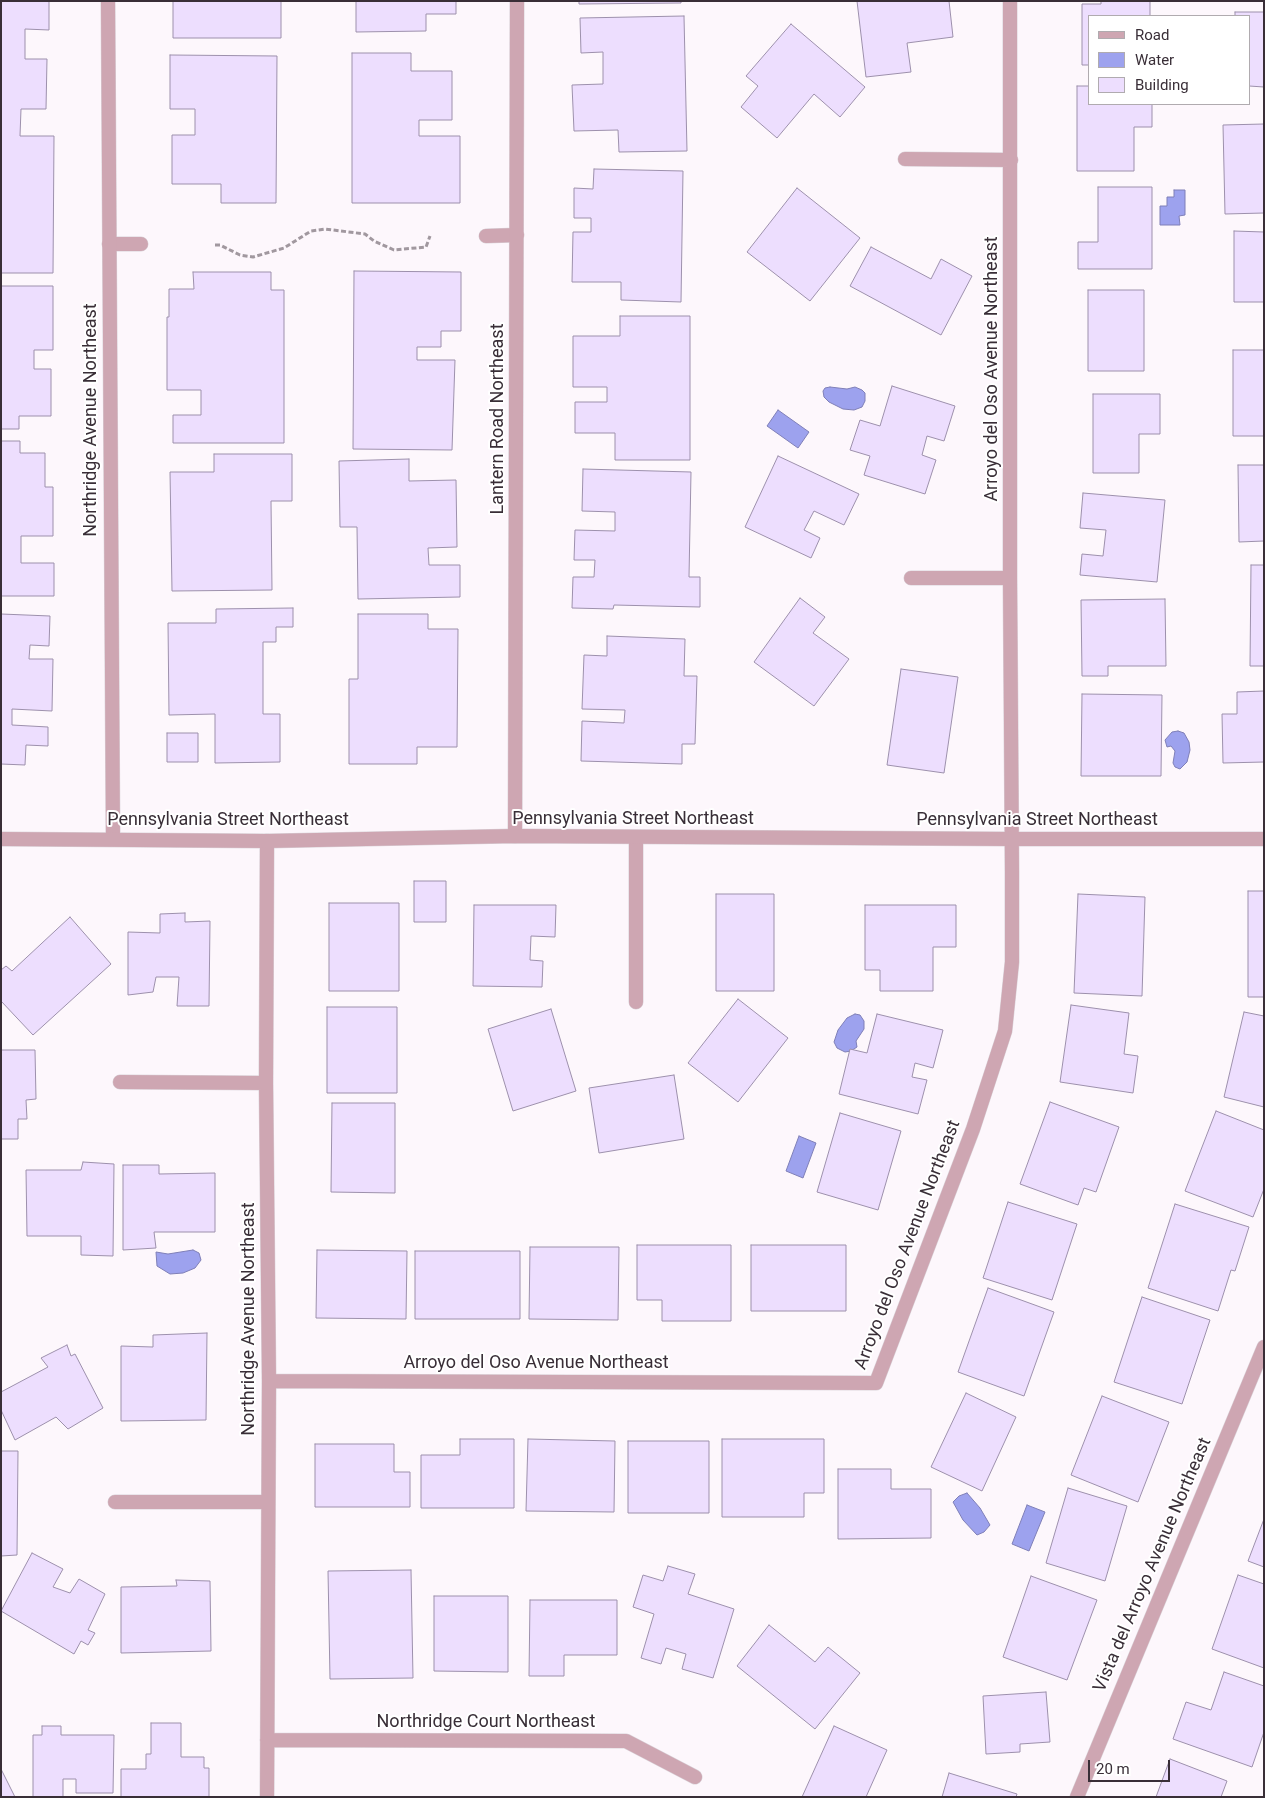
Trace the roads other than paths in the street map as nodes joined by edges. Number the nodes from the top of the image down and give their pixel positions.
1 (108, 1) edge
2 (517, 1) edge
3 (1010, 1) edge
4 (905, 158) dead end
5 (1011, 160) junction
6 (517, 235) junction
7 (486, 236) dead end
8 (109, 244) junction
9 (142, 244) dead end
10 (911, 578) dead end
11 (1010, 578) junction
12 (515, 836) junction
13 (636, 838) junction
14 (1, 839) edge
15 (113, 839) junction
16 (1012, 839) junction
17 (1264, 839) edge
18 (267, 840) junction
19 (636, 1002) dead end
20 (120, 1082) dead end
21 (266, 1083) junction
22 (1264, 1347) edge
23 (269, 1381) junction
24 (116, 1502) dead end
25 (268, 1502) junction
26 (267, 1740) junction
27 (695, 1777) dead end
28 (267, 1797) edge
29 (1077, 1797) edge

1 - 8 street, Northridge Avenue Northeast
2 - 6 street, Lantern Road Northeast
3 - 5 street, Arroyo del Oso Avenue Northeast
4 - 5 street
5 - 11 street, Arroyo del Oso Avenue Northeast
6 - 7 street
6 - 12 street, Lantern Road Northeast
8 - 9 street
8 - 15 street, Northridge Avenue Northeast
10 - 11 street
11 - 16 street, Arroyo del Oso Avenue Northeast
12 - 13 street, Pennsylvania Street Northeast
12 - 18 street, Pennsylvania Street Northeast
13 - 16 street, Pennsylvania Street Northeast
13 - 19 street
14 - 15 street, Pennsylvania Street Northeast
15 - 18 street, Pennsylvania Street Northeast
16 - 17 street, Pennsylvania Street Northeast
16 - 23 street, Arroyo del Oso Avenue Northeast
18 - 21 street, Northridge Avenue Northeast
20 - 21 street
21 - 23 street, Northridge Avenue Northeast
22 - 29 street, Vista del Arroyo Avenue Northeast
23 - 25 street, Northridge Avenue Northeast
24 - 25 street
25 - 26 street, Northridge Avenue Northeast
26 - 27 street, Northridge Court Northeast
26 - 28 street, Northridge Avenue Northeast

